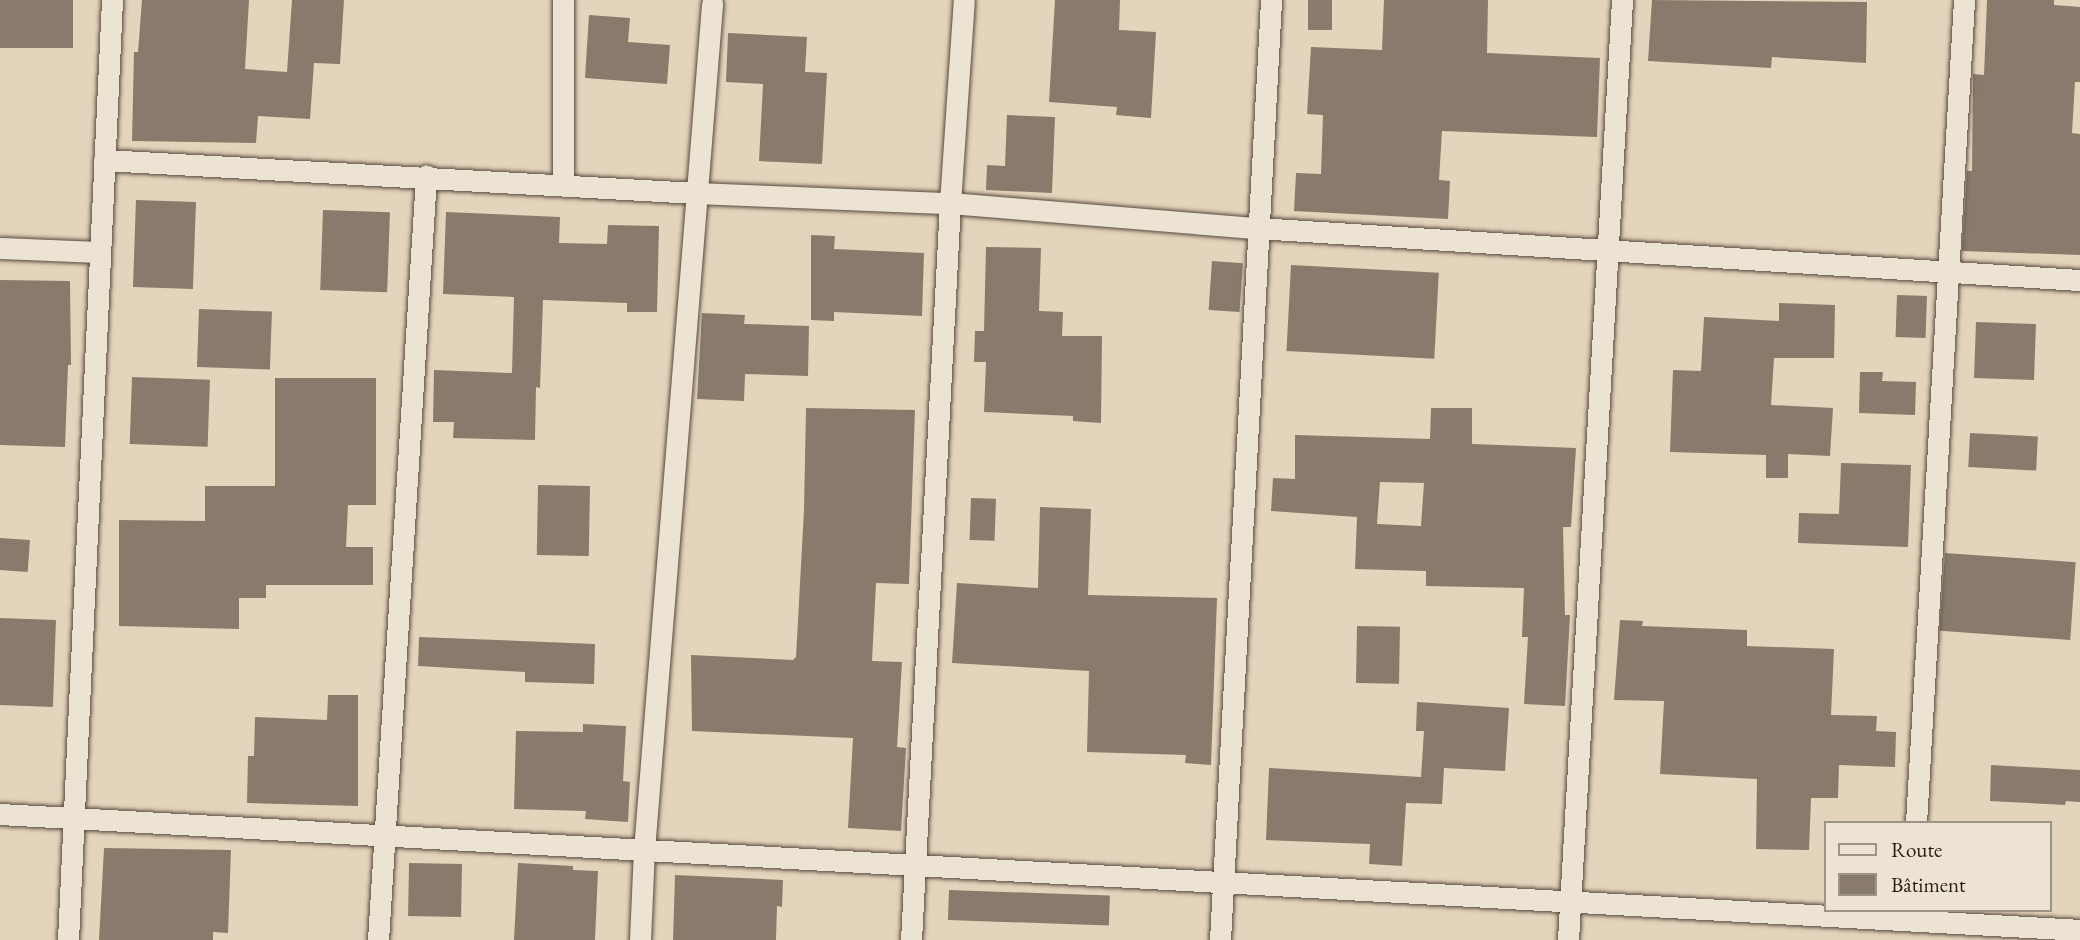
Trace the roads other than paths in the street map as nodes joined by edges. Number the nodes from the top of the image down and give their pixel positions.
1 (112, 0) edge
2 (563, 0) edge
3 (964, 0) edge
4 (1271, 0) edge
5 (1622, 0) edge
6 (1964, 0) edge
7 (712, 4) dead end
8 (104, 160) junction
9 (426, 176) junction
10 (563, 183) junction
11 (696, 193) junction
12 (950, 203) junction
13 (1257, 228) junction
14 (0, 248) edge
15 (100, 252) junction
16 (1608, 252) junction
17 (1948, 272) junction
18 (2080, 280) edge
19 (0, 814) edge
20 (74, 818) junction
21 (1916, 821) edge
22 (383, 835) junction
23 (644, 850) junction
24 (916, 865) junction
25 (1223, 882) junction
26 (1570, 901) junction
27 (1910, 923) edge
28 (2080, 930) edge
29 (68, 940) edge
30 (377, 940) edge
31 (640, 940) edge
32 (911, 940) edge
33 (1220, 940) edge
34 (1568, 940) edge

1 - 8 street
2 - 10 street
3 - 12 street
4 - 13 street
5 - 16 street
6 - 17 street
7 - 11 street
8 - 9 street
8 - 15 street
9 - 10 street
9 - 22 street
10 - 11 street
11 - 12 street
11 - 23 street
12 - 13 street
12 - 24 street
13 - 16 street
13 - 25 street
14 - 15 street
15 - 20 street
16 - 17 street
16 - 26 street
17 - 18 street
17 - 21 street
19 - 20 street
20 - 22 street
20 - 29 street
22 - 23 street
22 - 30 street
23 - 24 street
23 - 31 street
24 - 25 street
24 - 32 street
25 - 26 street
25 - 33 street
26 - 27 street
26 - 34 street
27 - 28 street

